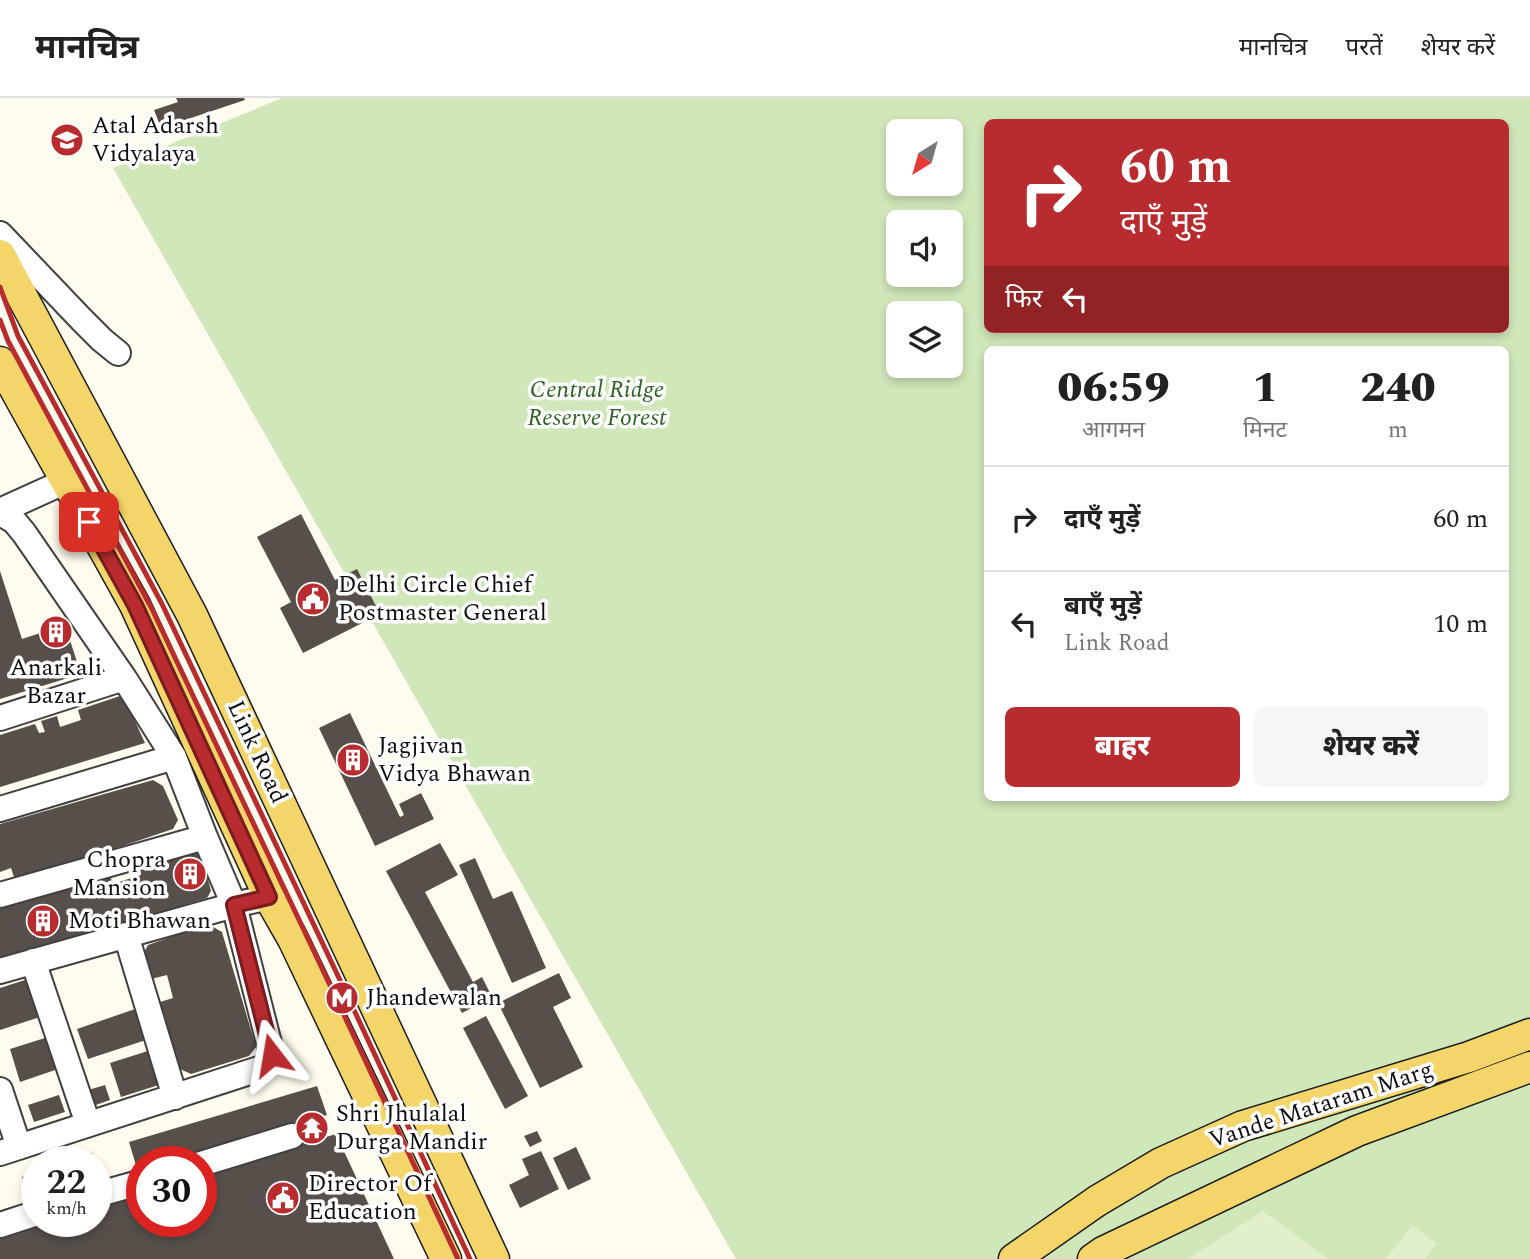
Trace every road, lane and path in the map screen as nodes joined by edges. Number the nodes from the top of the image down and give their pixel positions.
1 (0, 234) edge
2 (0, 255) edge
3 (118, 353) dead end
4 (0, 362) edge
5 (66, 481) junction
6 (0, 512) edge
7 (124, 678) junction
8 (0, 718) edge
9 (174, 757) junction
10 (0, 809) edge
11 (205, 836) junction
12 (0, 895) edge
13 (269, 897) junction
14 (234, 905) junction
15 (126, 935) junction
16 (33, 961) junction
17 (0, 971) edge
18 (1530, 1034) edge
19 (1530, 1067) edge
20 (0, 1090) edge
21 (174, 1097) junction
22 (88, 1124) junction
23 (292, 1136) dead end
24 (10, 1150) edge
25 (217, 1159) edge
26 (21, 1218) edge
27 (0, 1225) edge
28 (446, 1259) edge
29 (494, 1259) edge
30 (1014, 1259) edge
31 (1093, 1259) edge

1 - 3 street
2 - 29 main road, Link Road
4 - 5 main road, Link Road
5 - 6 street
5 - 13 main road, Link Road
6 - 7 street
7 - 8 street
7 - 9 street
9 - 10 street
9 - 11 street
11 - 12 street
11 - 14 street
13 - 14 street
13 - 28 main road, Link Road
14 - 15 street
14 - 21 street
15 - 16 street
15 - 21 street
16 - 17 street
16 - 22 street
18 - 30 main road, Vande Mataram Marg
19 - 31 main road, Vande Mataram Marg
20 - 24 street
21 - 22 street
22 - 24 street
23 - 25 street
26 - 27 street

